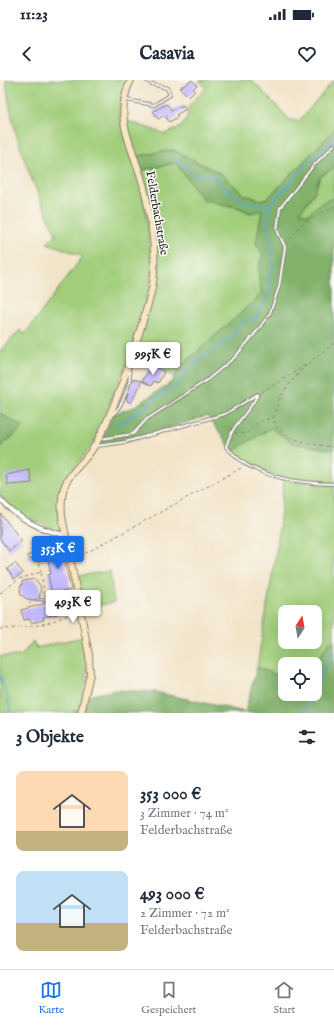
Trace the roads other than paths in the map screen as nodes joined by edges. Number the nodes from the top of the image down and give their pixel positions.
1 (131, 80) edge
2 (146, 80) edge
3 (123, 99) junction
4 (334, 145) edge
5 (98, 439) junction
6 (94, 447) junction
7 (334, 484) edge
8 (0, 499) edge
9 (62, 534) junction
10 (81, 713) edge

1 - 3 street, Felderbachstraße
2 - 3 lane
3 - 5 street, Felderbachstraße
4 - 5 lane
5 - 6 street, Felderbachstraße
6 - 7 lane
6 - 9 street, Felderbachstraße
8 - 9 street
9 - 10 street, Felderbachstraße

